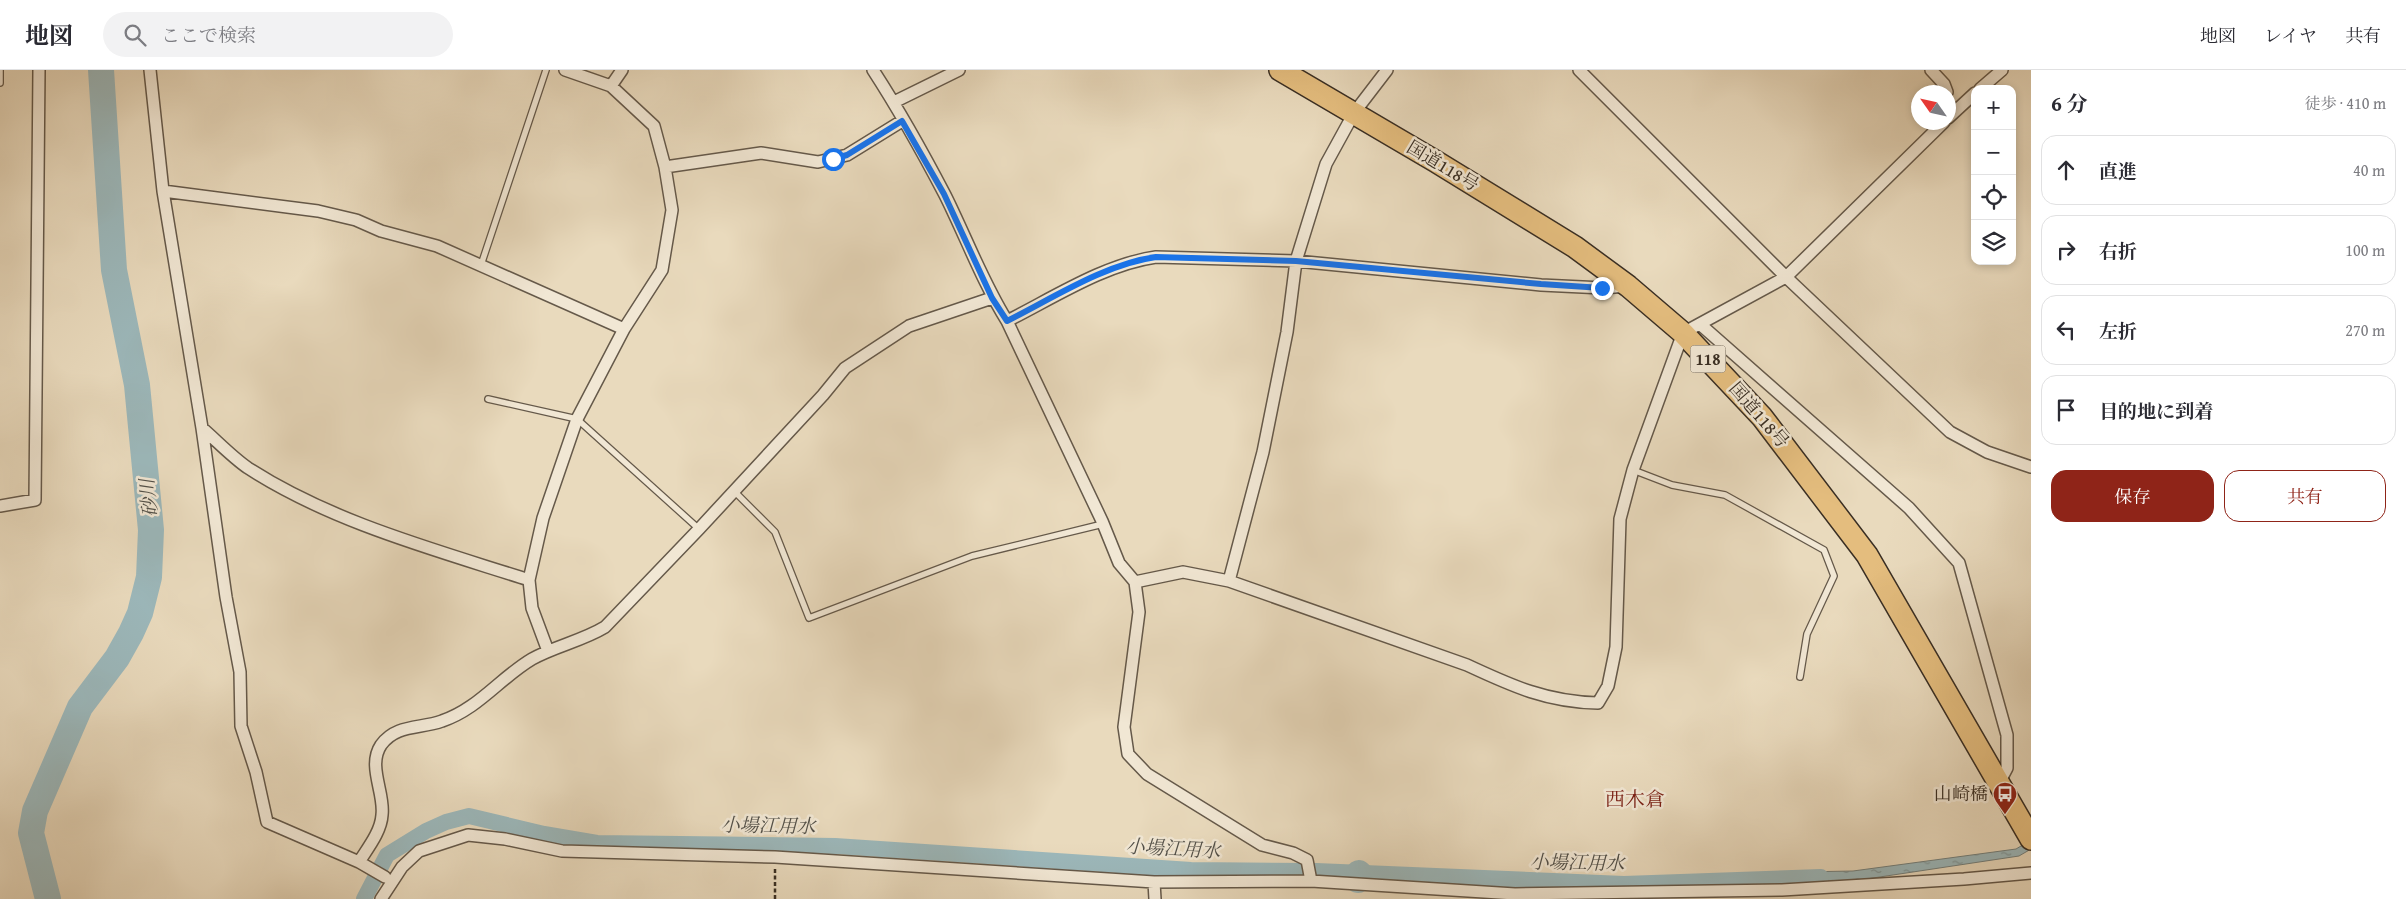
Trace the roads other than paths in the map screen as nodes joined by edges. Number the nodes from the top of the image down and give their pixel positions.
1 (0, 70) edge
2 (40, 70) edge
3 (150, 70) edge
4 (546, 70) edge
5 (565, 70) edge
6 (622, 70) edge
7 (873, 70) edge
8 (959, 70) edge
9 (1280, 70) edge
10 (1387, 70) edge
11 (1579, 70) edge
12 (1931, 70) edge
13 (2002, 70) edge
14 (0, 84) edge
15 (1944, 85) edge
16 (1985, 85) edge
17 (611, 86) junction
18 (1971, 97) edge
19 (894, 102) junction
20 (1956, 111) edge
21 (1354, 113) junction
22 (902, 121) junction
23 (1936, 130) edge
24 (665, 167) junction
25 (163, 191) junction
26 (1296, 261) junction
27 (481, 265) junction
28 (1786, 277) junction
29 (1628, 286) junction
30 (992, 298) junction
31 (1007, 321) junction
32 (624, 329) junction
33 (1692, 329) junction
34 (488, 399) dead end
35 (577, 419) junction
36 (202, 428) junction
37 (2031, 467) edge
38 (1633, 470) junction
39 (734, 491) junction
40 (0, 506) edge
41 (1103, 524) junction
42 (699, 529) junction
43 (529, 580) junction
44 (1229, 581) junction
45 (1135, 582) junction
46 (548, 651) junction
47 (1800, 677) dead end
48 (1998, 785) junction
49 (2031, 839) edge
50 (363, 865) junction
51 (1310, 872) junction
52 (2031, 873) edge
53 (385, 877) dead end
54 (1154, 882) junction
55 (381, 899) edge
56 (1155, 899) edge

1 - 14 lane
2 - 40 street
3 - 25 street
4 - 27 lane
5 - 17 street
6 - 17 street
7 - 19 street
8 - 19 street
9 - 21 highway, 国道118号 / 118
10 - 21 street
11 - 28 street
12 - 15 street
13 - 16 street
17 - 24 street
18 - 20 street
19 - 22 street
21 - 26 street
21 - 29 highway, 国道118号 / 118
22 - 24 street
22 - 30 street
23 - 28 street
24 - 32 street
25 - 27 street
25 - 36 street
26 - 29 street
26 - 31 street
26 - 44 street
27 - 32 street
28 - 33 street
28 - 37 street
29 - 33 highway, 国道118号 / 118
30 - 31 street
30 - 39 street
31 - 41 street
32 - 35 street
33 - 38 street
33 - 48 highway, 国道118号 / 118
33 - 48 street
34 - 35 lane
35 - 42 lane
35 - 43 street
36 - 43 street
36 - 50 street
38 - 44 street
38 - 47 lane
39 - 41 lane
39 - 42 street
41 - 45 street
42 - 46 street
43 - 46 street
44 - 45 street
45 - 51 street
46 - 50 street
48 - 49 highway, 国道118号 / 118
50 - 53 street
51 - 52 street
51 - 54 street
54 - 55 street
54 - 56 street

